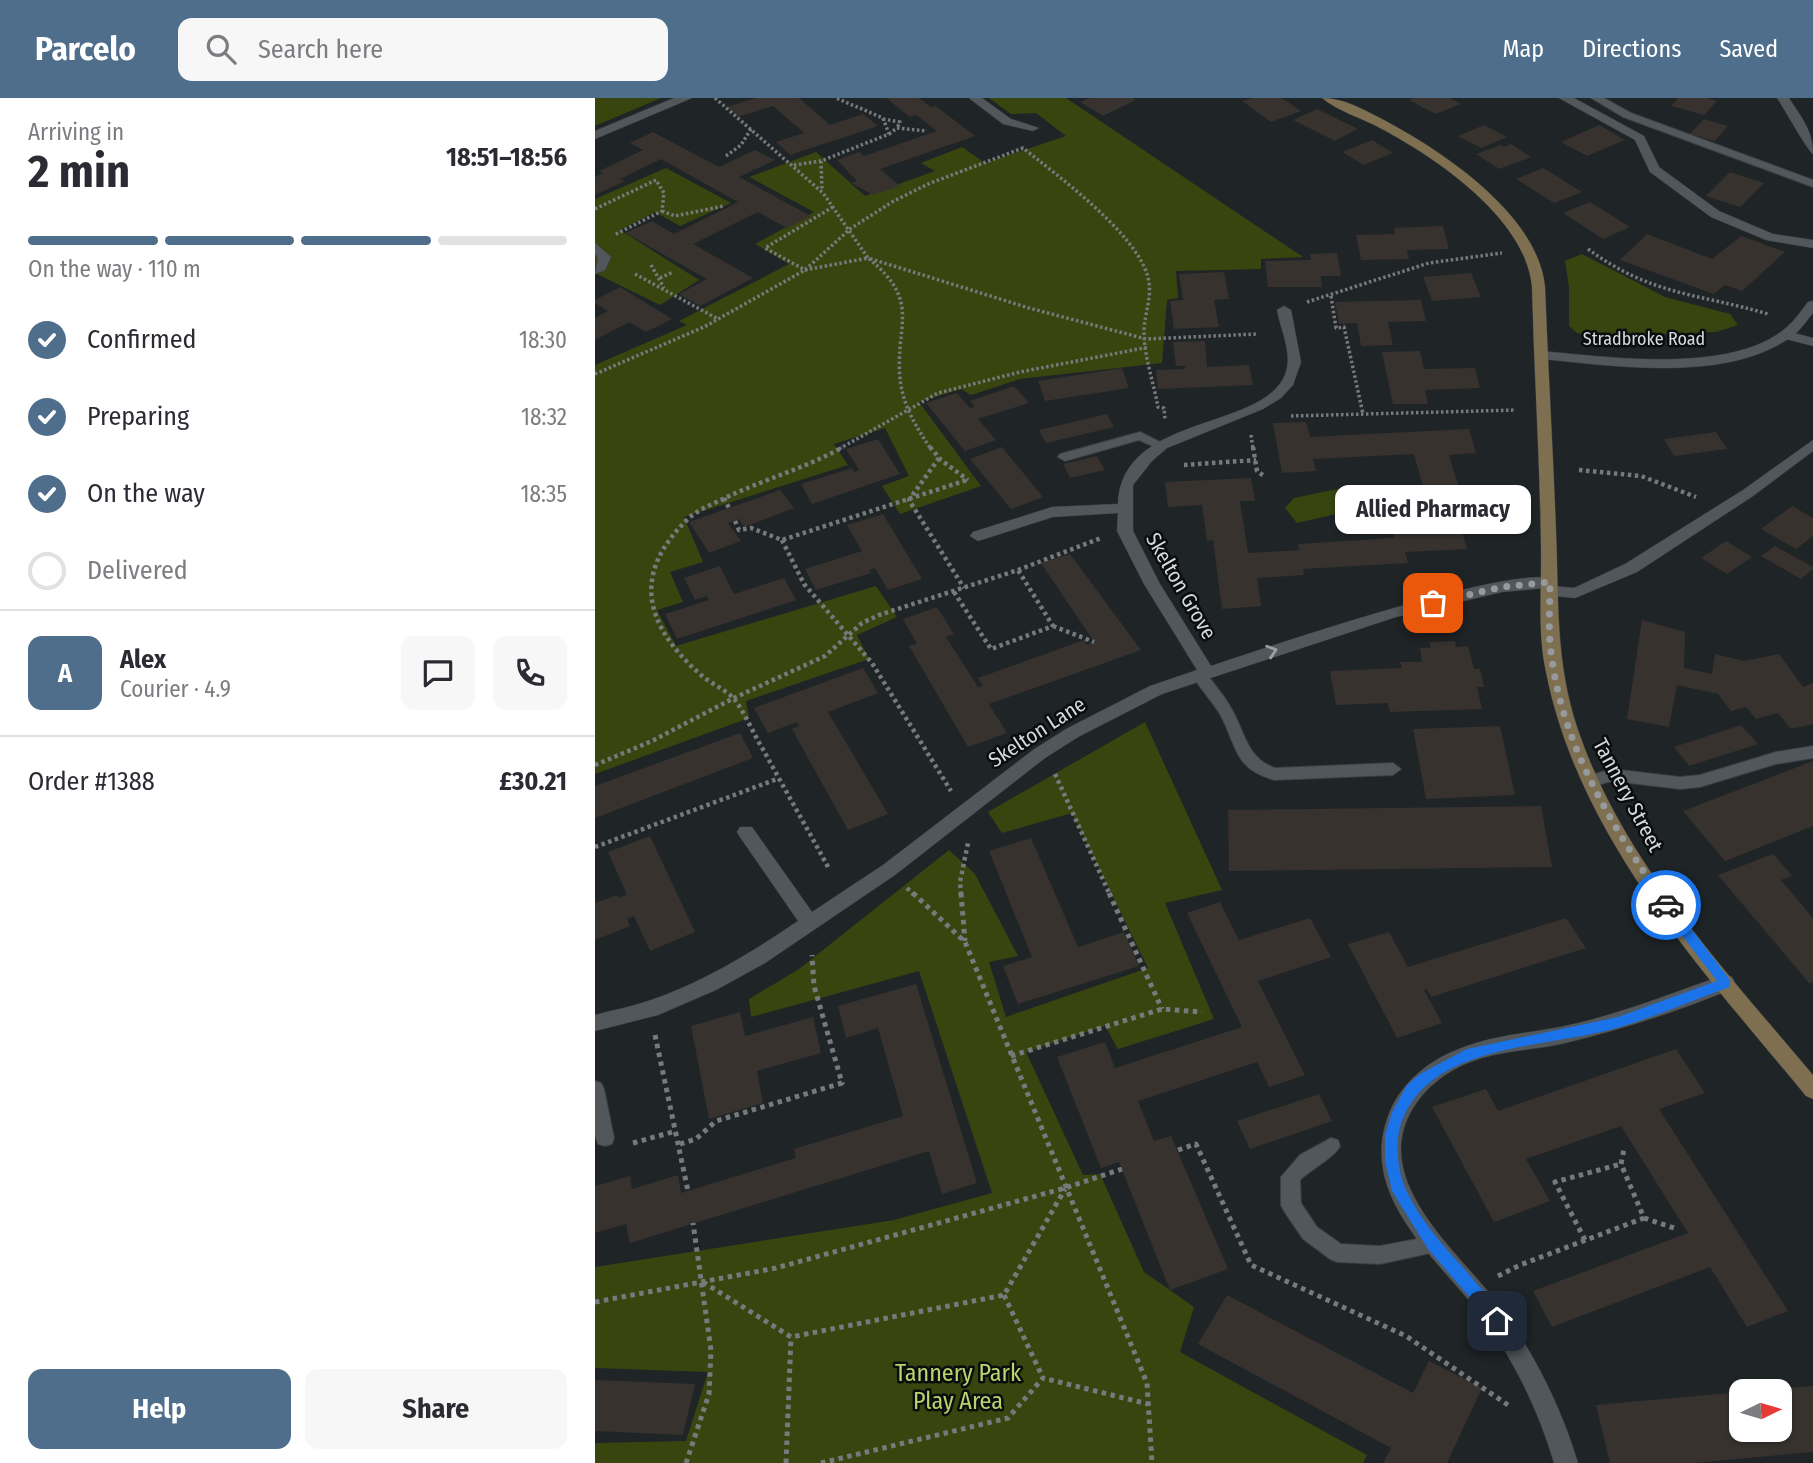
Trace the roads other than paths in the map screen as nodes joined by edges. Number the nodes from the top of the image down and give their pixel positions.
1 (686, 98) edge
2 (975, 98) edge
3 (1328, 98) edge
4 (1565, 98) edge
5 (1595, 98) edge
6 (1783, 98) edge
7 (1033, 128) dead end
8 (595, 135) edge
9 (1813, 150) edge
10 (1813, 184) edge
11 (1813, 244) edge
12 (595, 247) edge
13 (595, 270) edge
14 (1813, 305) edge
15 (1284, 310) dead end
16 (1787, 335) junction
17 (1813, 342) edge
18 (1542, 355) junction
19 (1813, 444) edge
20 (1161, 446) junction
21 (1066, 457) dead end
22 (1124, 508) junction
23 (978, 536) dead end
24 (1550, 586) junction
25 (1204, 675) junction
26 (1813, 752) edge
27 (1394, 769) dead end
28 (1590, 781) junction
29 (746, 832) dead end
30 (810, 924) junction
31 (1725, 983) junction
32 (595, 1023) edge
33 (595, 1089) edge
34 (1813, 1090) edge
35 (605, 1138) dead end
36 (1331, 1146) dead end
37 (1433, 1245) junction
38 (1566, 1463) edge

1 - 8 street
2 - 7 street
3 - 18 main road, Tannery Street
4 - 11 street
5 - 10 lane
6 - 9 street
12 - 13 street
14 - 16 street, Stradbroke Road
15 - 20 street, Skelton Grove
16 - 17 street
16 - 18 street, Stradbroke Road
18 - 24 main road, Tannery Street
19 - 24 street
20 - 21 lane
20 - 22 street, Skelton Grove
22 - 23 street
22 - 25 street, Skelton Grove
25 -> 24 street, Skelton Lane
24 - 28 main road, Tannery Street
25 - 27 lane
25 - 30 street, Skelton Lane
26 - 28 lane
28 - 31 main road, Tannery Street
29 - 30 street
30 - 32 street, Skelton Lane
31 - 34 main road, Tannery Street
31 - 37 street
33 - 35 lane
36 - 37 lane
37 - 38 street

